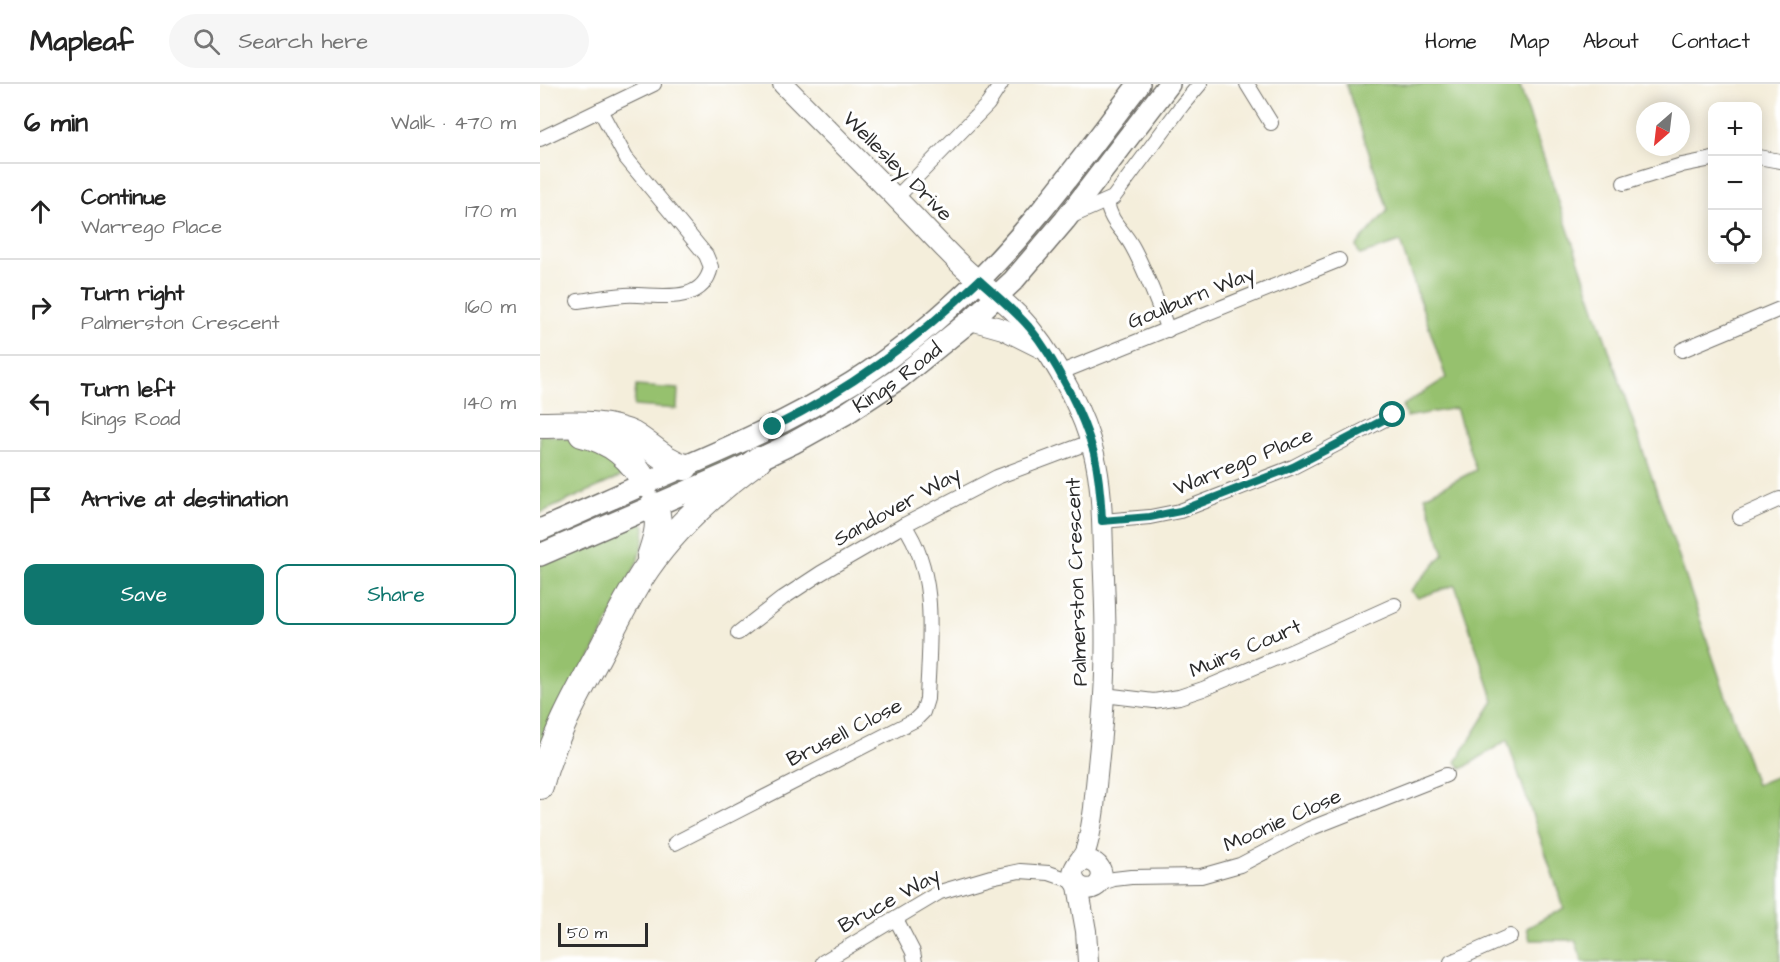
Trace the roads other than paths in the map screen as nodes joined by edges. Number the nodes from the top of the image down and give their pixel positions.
1 (654, 84) edge
2 (783, 84) edge
3 (1001, 84) edge
4 (1139, 84) edge
5 (1169, 84) edge
6 (1200, 84) edge
7 (1247, 84) edge
8 (600, 110) junction
9 (1271, 123) dead end
10 (540, 139) edge
11 (1762, 158) edge
12 (1708, 160) edge
13 (1780, 160) edge
14 (1624, 183) dead end
15 (896, 198) junction
16 (1107, 202) junction
17 (1065, 220) junction
18 (1339, 260) dead end
19 (979, 280) junction
20 (998, 296) junction
21 (578, 301) dead end
22 (1780, 309) edge
23 (971, 320) junction
24 (1168, 330) junction
25 (1682, 350) dead end
26 (1046, 351) junction
27 (1059, 373) junction
28 (1393, 415) dead end
29 (540, 426) edge
30 (1090, 442) junction
31 (758, 460) junction
32 (685, 467) junction
33 (650, 494) junction
34 (1780, 500) edge
35 (1740, 517) dead end
36 (1102, 521) junction
37 (904, 525) junction
38 (540, 530) edge
39 (540, 555) edge
40 (647, 568) junction
41 (1395, 605) dead end
42 (738, 633) dead end
43 (1104, 695) junction
44 (1446, 775) dead end
45 (540, 786) edge
46 (675, 843) dead end
47 (1088, 874) junction
48 (896, 919) junction
49 (1509, 936) dead end
50 (823, 962) edge
51 (915, 962) edge
52 (1088, 962) edge
53 (1451, 962) edge

1 - 8 street
2 - 15 street, Wellesley Drive
3 - 15 street
4 - 19 main road, Kings Road
5 - 17 main road, Kings Road
6 - 16 street
7 - 9 street
8 - 10 street
8 - 21 street
11 - 13 street
12 - 14 street
15 - 19 street, Wellesley Drive
16 - 17 street
16 - 24 street
17 - 20 main road, Kings Road
18 - 24 street, Goulburn Way
19 - 20 street, Wellesley Drive
19 - 32 main road, Kings Road
20 - 23 main road, Kings Road
20 - 26 street, Palmerston Crescent
22 - 25 street
23 - 26 street
23 - 31 main road, Kings Road
24 - 27 street, Goulburn Way
26 - 27 street, Palmerston Crescent
27 - 30 street, Palmerston Crescent
28 - 36 street, Warrego Place
29 - 32 highway
29 - 33 highway
30 - 36 street, Palmerston Crescent
30 - 37 street, Sandover Way
31 - 33 main road, Kings Road
31 - 40 highway
32 - 33 main road, Kings Road
33 - 38 main road, Kings Road
33 - 39 main road, Kings Road
33 - 40 highway
34 - 35 street
36 - 43 street, Palmerston Crescent
37 - 42 street, Sandover Way
37 - 46 street, Brusell Close
40 - 45 highway
41 - 43 street, Muirs Court
43 - 47 street, Palmerston Crescent
44 - 47 street, Moonie Close
47 - 48 street, Bruce Way
47 - 52 street, Palmerston Crescent
48 - 50 street, Bruce Way
48 - 51 street
49 - 53 street

